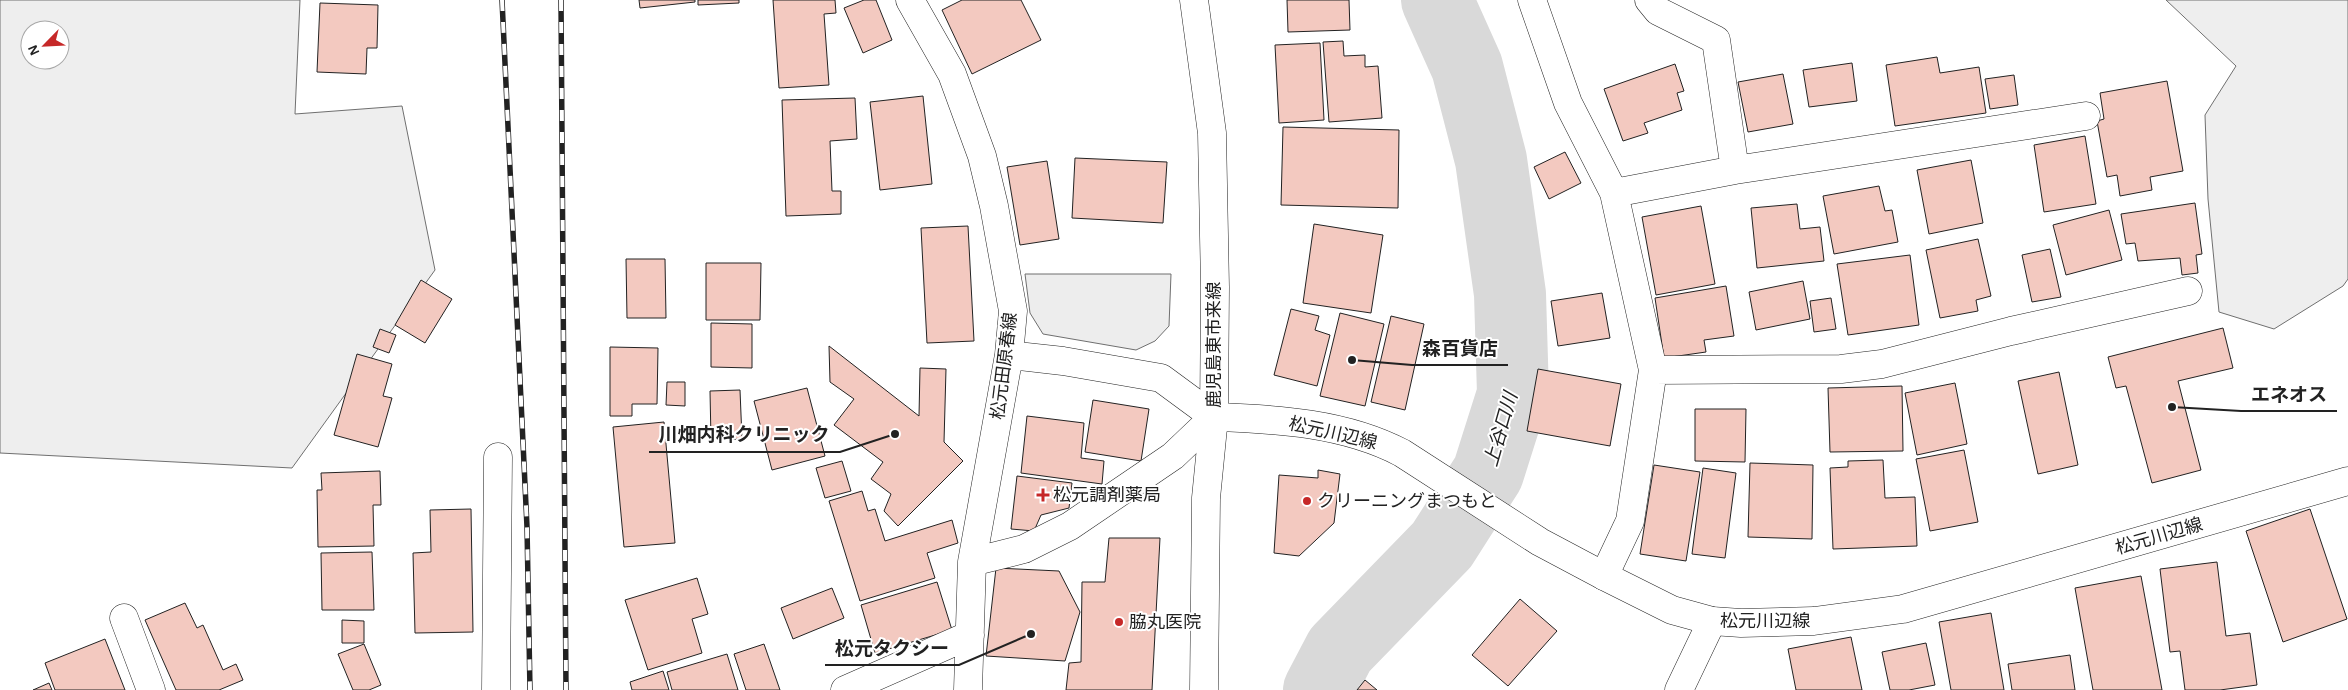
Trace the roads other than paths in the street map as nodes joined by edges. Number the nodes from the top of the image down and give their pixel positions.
1 (911, 0) edge
2 (1194, 0) edge
3 (1532, 0) edge
4 (1649, 0) edge
5 (2086, 116) dead end
6 (1735, 170) junction
7 (1614, 193) junction
8 (2188, 290) dead end
9 (1009, 355) junction
10 (1653, 370) junction
11 (1214, 417) junction
12 (498, 457) dead end
13 (2348, 481) edge
14 (972, 562) junction
15 (1604, 576) junction
16 (124, 618) dead end
17 (1712, 621) junction
18 (970, 635) junction
19 (151, 690) edge
20 (496, 690) edge
21 (845, 690) edge
22 (968, 690) edge
23 (1204, 690) edge
24 (1679, 690) edge

1 - 9 street, 松元田原春線
2 - 11 street, 鹿児島東市来線
3 - 7 street
4 - 6 street
5 - 6 street
6 - 7 street
7 - 10 street
8 - 10 street
9 - 11 street
9 - 14 street, 松元田原春線
10 - 15 street
11 - 14 street
11 - 15 street, 松元川辺線
11 - 23 street, 鹿児島東市来線
12 - 20 street
13 - 17 street, 松元川辺線
14 - 18 street, 松元田原春線
15 - 17 street, 松元川辺線
16 - 19 street
17 - 24 street
18 - 21 street
18 - 22 street, 松元田原春線

